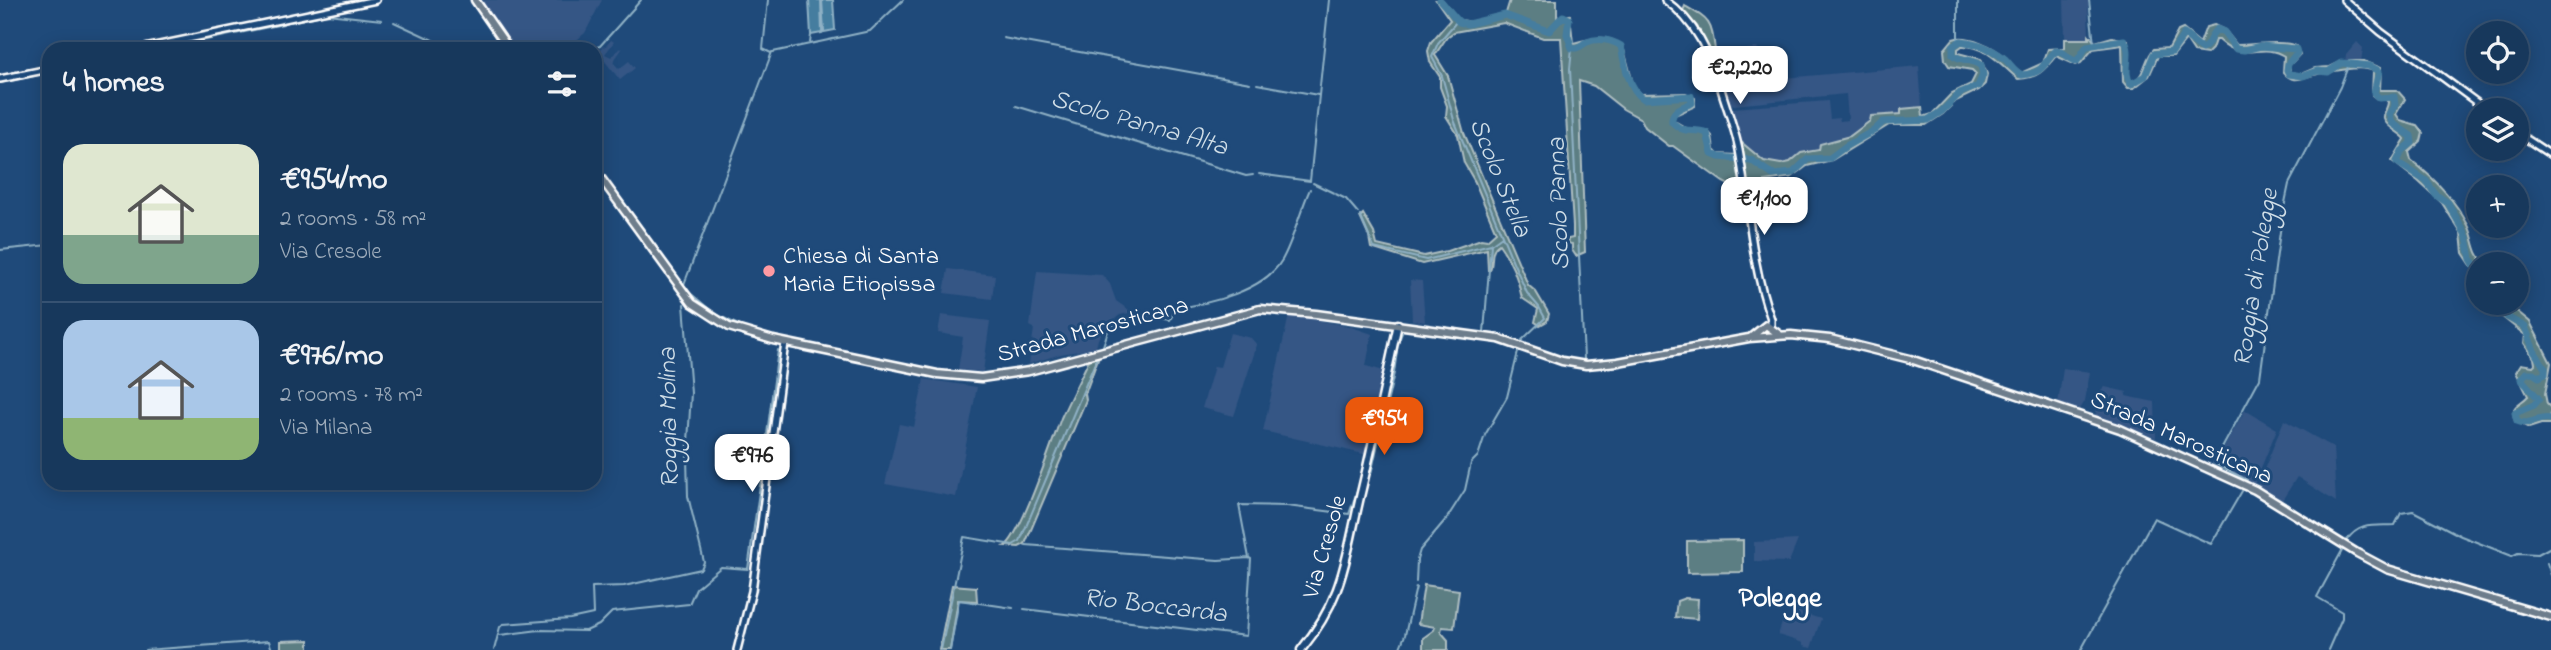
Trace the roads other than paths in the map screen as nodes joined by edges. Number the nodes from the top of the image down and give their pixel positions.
1 (376, 0) edge
2 (469, 0) edge
3 (475, 0) edge
4 (1665, 0) edge
5 (2344, 0) edge
6 (481, 10) junction
7 (174, 42) edge
8 (504, 42) edge
9 (42, 70) edge
10 (0, 79) edge
11 (2471, 98) edge
12 (2529, 141) edge
13 (2551, 155) edge
14 (602, 180) edge
15 (1398, 324) junction
16 (1767, 331) junction
17 (785, 343) junction
18 (2551, 617) edge
19 (737, 650) edge
20 (1301, 650) edge

1 - 7 street
2 - 6 main road
3 - 6 main road
4 - 16 street
5 - 11 street
6 - 8 main road
9 - 10 street
12 - 13 street
14 - 17 main road, Strada Marosticana
15 - 16 main road, Strada Marosticana
15 - 17 main road, Strada Marosticana
15 - 20 main road, Via Cresole
16 - 18 main road, Strada Marosticana
17 - 19 street

